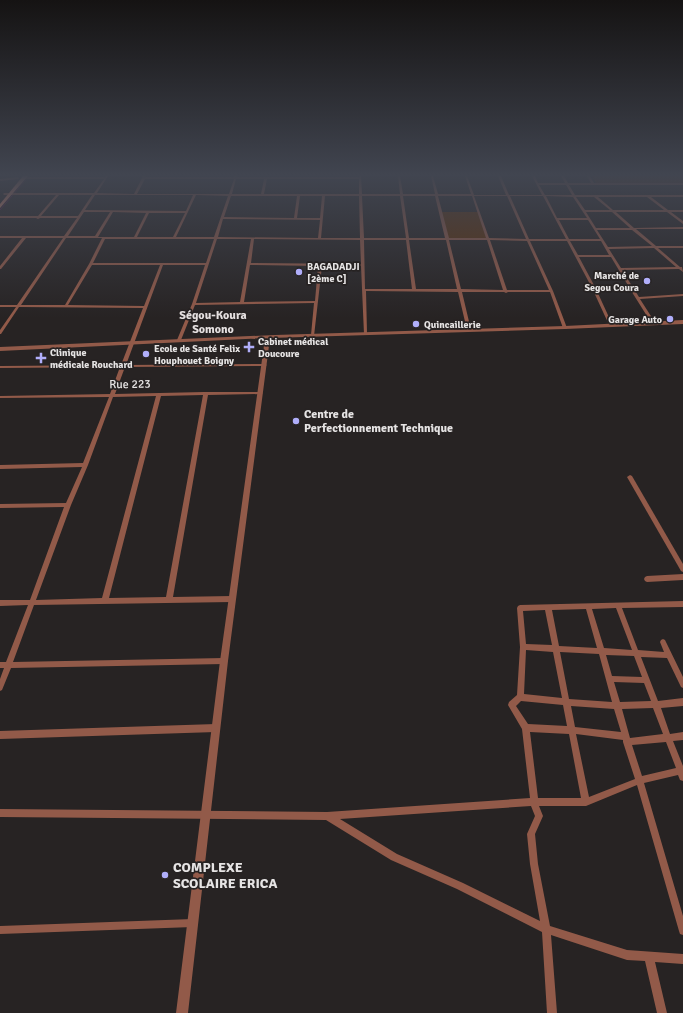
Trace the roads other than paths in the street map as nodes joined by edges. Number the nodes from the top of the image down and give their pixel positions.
1 (75, 223) edge
2 (104, 223) edge
3 (142, 223) edge
4 (180, 223) edge
5 (220, 223) edge
6 (321, 223) edge
7 (362, 223) edge
8 (405, 223) edge
9 (443, 223) edge
10 (483, 223) edge
11 (521, 223) edge
12 (558, 223) edge
13 (592, 223) edge
14 (628, 223) edge
15 (595, 228) junction
16 (634, 228) junction
17 (683, 228) edge
18 (0, 237) edge
19 (25, 237) junction
20 (96, 237) junction
21 (135, 237) junction
22 (66, 238) junction
23 (104, 238) junction
24 (174, 238) junction
25 (215, 238) junction
26 (253, 238) junction
27 (407, 238) junction
28 (319, 239) junction
29 (362, 239) junction
30 (447, 239) junction
31 (488, 239) junction
32 (528, 240) junction
33 (568, 240) junction
34 (602, 240) junction
35 (683, 247) edge
36 (607, 248) junction
37 (656, 248) junction
38 (576, 256) junction
39 (612, 256) junction
40 (91, 264) junction
41 (162, 264) junction
42 (207, 264) junction
43 (248, 264) junction
44 (320, 265) junction
45 (363, 265) junction
46 (0, 268) edge
47 (620, 269) junction
48 (682, 269) edge
49 (594, 288) junction
50 (632, 288) junction
51 (364, 290) junction
52 (414, 290) junction
53 (460, 290) junction
54 (551, 291) junction
55 (506, 292) junction
56 (683, 296) edge
57 (638, 298) junction
58 (316, 302) junction
59 (194, 304) junction
60 (242, 304) junction
61 (0, 306) edge
62 (19, 306) junction
63 (66, 306) junction
64 (145, 306) junction
65 (683, 322) edge
66 (654, 324) junction
67 (611, 326) junction
68 (565, 328) junction
69 (469, 330) junction
70 (0, 333) edge
71 (365, 333) junction
72 (314, 335) junction
73 (268, 337) junction
74 (179, 340) junction
75 (131, 342) junction
76 (0, 350) edge
77 (265, 366) junction
78 (122, 367) junction
79 (0, 368) edge
80 (206, 393) junction
81 (261, 393) junction
82 (159, 394) junction
83 (112, 395) junction
84 (0, 397) edge
85 (85, 465) junction
86 (0, 467) edge
87 (630, 476) dead end
88 (68, 505) junction
89 (0, 506) edge
90 (683, 569) edge
91 (683, 577) edge
92 (647, 579) dead end
93 (232, 599) junction
94 (105, 600) junction
95 (169, 600) junction
96 (33, 602) junction
97 (0, 603) edge
98 (683, 604) edge
99 (618, 605) junction
100 (588, 606) junction
101 (548, 608) junction
102 (663, 642) dead end
103 (523, 647) junction
104 (557, 649) junction
105 (601, 652) junction
106 (637, 654) junction
107 (669, 655) junction
108 (224, 662) junction
109 (0, 665) edge
110 (9, 665) junction
111 (680, 673) edge
112 (609, 679) junction
113 (646, 680) junction
114 (683, 685) edge
115 (0, 688) edge
116 (520, 697) junction
117 (567, 702) junction
118 (683, 702) edge
119 (616, 705) junction
120 (656, 706) junction
121 (216, 728) junction
122 (526, 728) junction
123 (572, 730) junction
124 (0, 735) edge
125 (683, 736) edge
126 (668, 738) junction
127 (626, 739) junction
128 (682, 773) edge
129 (638, 782) junction
130 (534, 802) junction
131 (586, 802) junction
132 (0, 813) edge
133 (206, 816) junction
134 (327, 816) junction
135 (193, 923) junction
136 (546, 929) junction
137 (0, 930) edge
138 (683, 931) edge
139 (649, 957) junction
140 (683, 959) edge
141 (182, 1013) edge
142 (552, 1013) edge
143 (662, 1013) edge

1 - 22 street
2 - 20 street
3 - 21 street
4 - 24 street
5 - 25 street
6 - 28 street
7 - 29 street
8 - 27 street
9 - 30 street
10 - 31 street
11 - 32 street
12 - 33 street
13 - 15 street
14 - 16 street
15 - 16 street
15 - 34 street
16 - 17 street
16 - 37 street
18 - 19 street
19 - 22 street
19 - 46 street
20 - 22 street
20 - 23 street
21 - 23 street
21 - 24 street
22 - 62 street
23 - 40 street
24 - 25 street
25 - 26 street
25 - 42 street
26 - 28 street
26 - 43 street
27 - 29 street
27 - 30 street
27 - 52 street
28 - 29 street
29 - 45 street
30 - 31 street
30 - 53 street
31 - 32 street
31 - 55 street
32 - 33 street
32 - 54 street
33 - 34 street
33 - 38 street
34 - 36 street
35 - 37 street
36 - 37 street
36 - 39 street
37 - 48 street
38 - 39 street
38 - 49 street
39 - 47 street
40 - 41 street
40 - 63 street
41 - 42 street
41 - 64 street
42 - 59 street
43 - 44 street
43 - 60 street
44 - 45 street
44 - 58 street
45 - 51 street
47 - 48 street
47 - 50 street
49 - 50 street
49 - 67 street
50 - 57 street
51 - 52 street
51 - 71 street
52 - 53 street
53 - 55 street
53 - 69 street
54 - 55 street
54 - 68 street
56 - 57 street
57 - 66 street
58 - 60 street
58 - 72 street
59 - 60 street
59 - 74 street
61 - 62 street
62 - 63 street
62 - 70 street
63 - 64 street
64 - 75 street
65 - 66 street
66 - 67 street
67 - 68 street
68 - 69 street
69 - 71 street
71 - 72 street
72 - 73 street
73 - 74 street
73 - 77 street
74 - 75 street
75 - 76 street
75 - 78 street
77 - 78 street
77 - 81 street
78 - 79 street
78 - 83 street
80 - 81 street, Rue 223
80 - 82 street, Rue 223
80 - 95 street
81 - 93 street
82 - 83 street, Rue 223
82 - 94 street
83 - 84 street, Rue 223
83 - 85 street
85 - 86 street
85 - 88 street
87 - 90 street
88 - 89 street
88 - 96 street
91 - 92 street
93 - 95 street
93 - 108 street
94 - 95 street
94 - 96 street
96 - 97 street
96 - 110 street
98 - 99 street
99 - 100 street
99 - 106 street
100 - 101 street
100 - 105 street
101 - 103 street
101 - 104 street
102 - 107 street
103 - 104 street
103 - 116 street
104 - 105 street
104 - 117 street
105 - 106 street
105 - 112 street
106 - 107 street
106 - 113 street
107 - 111 street
108 - 110 street
108 - 121 street
109 - 110 street
110 - 115 street
111 - 114 street
112 - 113 street
112 - 119 street
113 - 120 street
116 - 117 street
116 - 122 street
117 - 119 street
117 - 123 street
118 - 120 street
119 - 120 street
119 - 127 street
120 - 126 street
121 - 124 street
121 - 133 street
122 - 123 street
122 - 130 street
123 - 127 street
123 - 131 street
125 - 126 street
126 - 127 street
126 - 128 street
127 - 129 street
128 - 129 street
129 - 131 street
129 - 138 street
130 - 131 street
130 - 134 street
130 - 136 street
132 - 133 street
133 - 134 street
133 - 135 street
134 - 136 street
135 - 137 street
135 - 141 street
136 - 139 street
136 - 142 street
139 - 140 street
139 - 143 street

